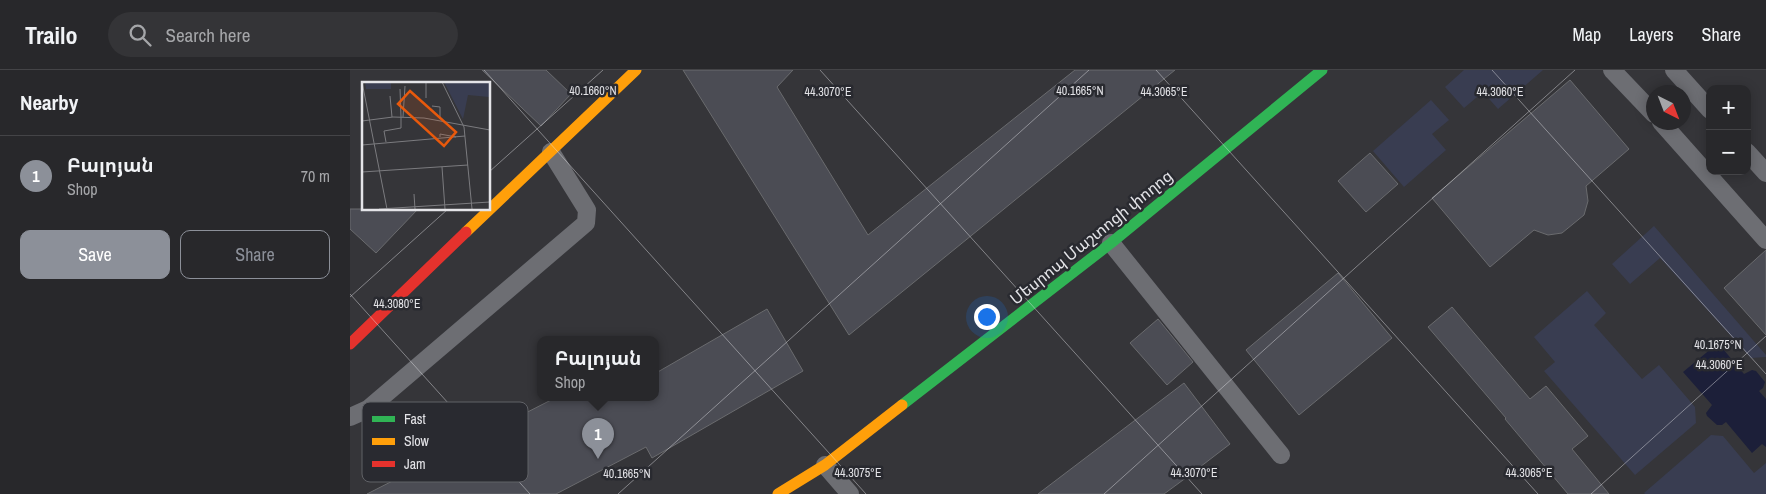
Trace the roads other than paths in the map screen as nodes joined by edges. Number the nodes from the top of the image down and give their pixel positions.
1 (636, 70) edge
2 (1322, 70) edge
3 (1612, 70) edge
4 (1674, 70) edge
5 (1646, 106) edge
6 (1706, 106) edge
7 (1668, 130) edge
8 (551, 152) junction
9 (1751, 156) edge
10 (1766, 173) edge
11 (1766, 240) edge
12 (1111, 243) junction
13 (350, 344) edge
14 (376, 402) edge
15 (362, 412) edge
16 (350, 417) edge
17 (1281, 455) dead end
18 (825, 466) junction
19 (778, 494) edge
20 (850, 494) edge

1 - 8 main road
2 - 12 main road, Մեսրոպ Մաշտոցի փողոց
3 - 5 lane
4 - 6 lane
7 - 11 lane
8 - 13 main road
8 - 14 lane
9 - 10 lane
12 - 17 lane
12 - 18 main road, Մեսրոպ Մաշտոցի փողոց
15 - 16 lane
18 - 19 main road, Մեսրոպ Մաշտոցի փողոց
18 - 20 lane

